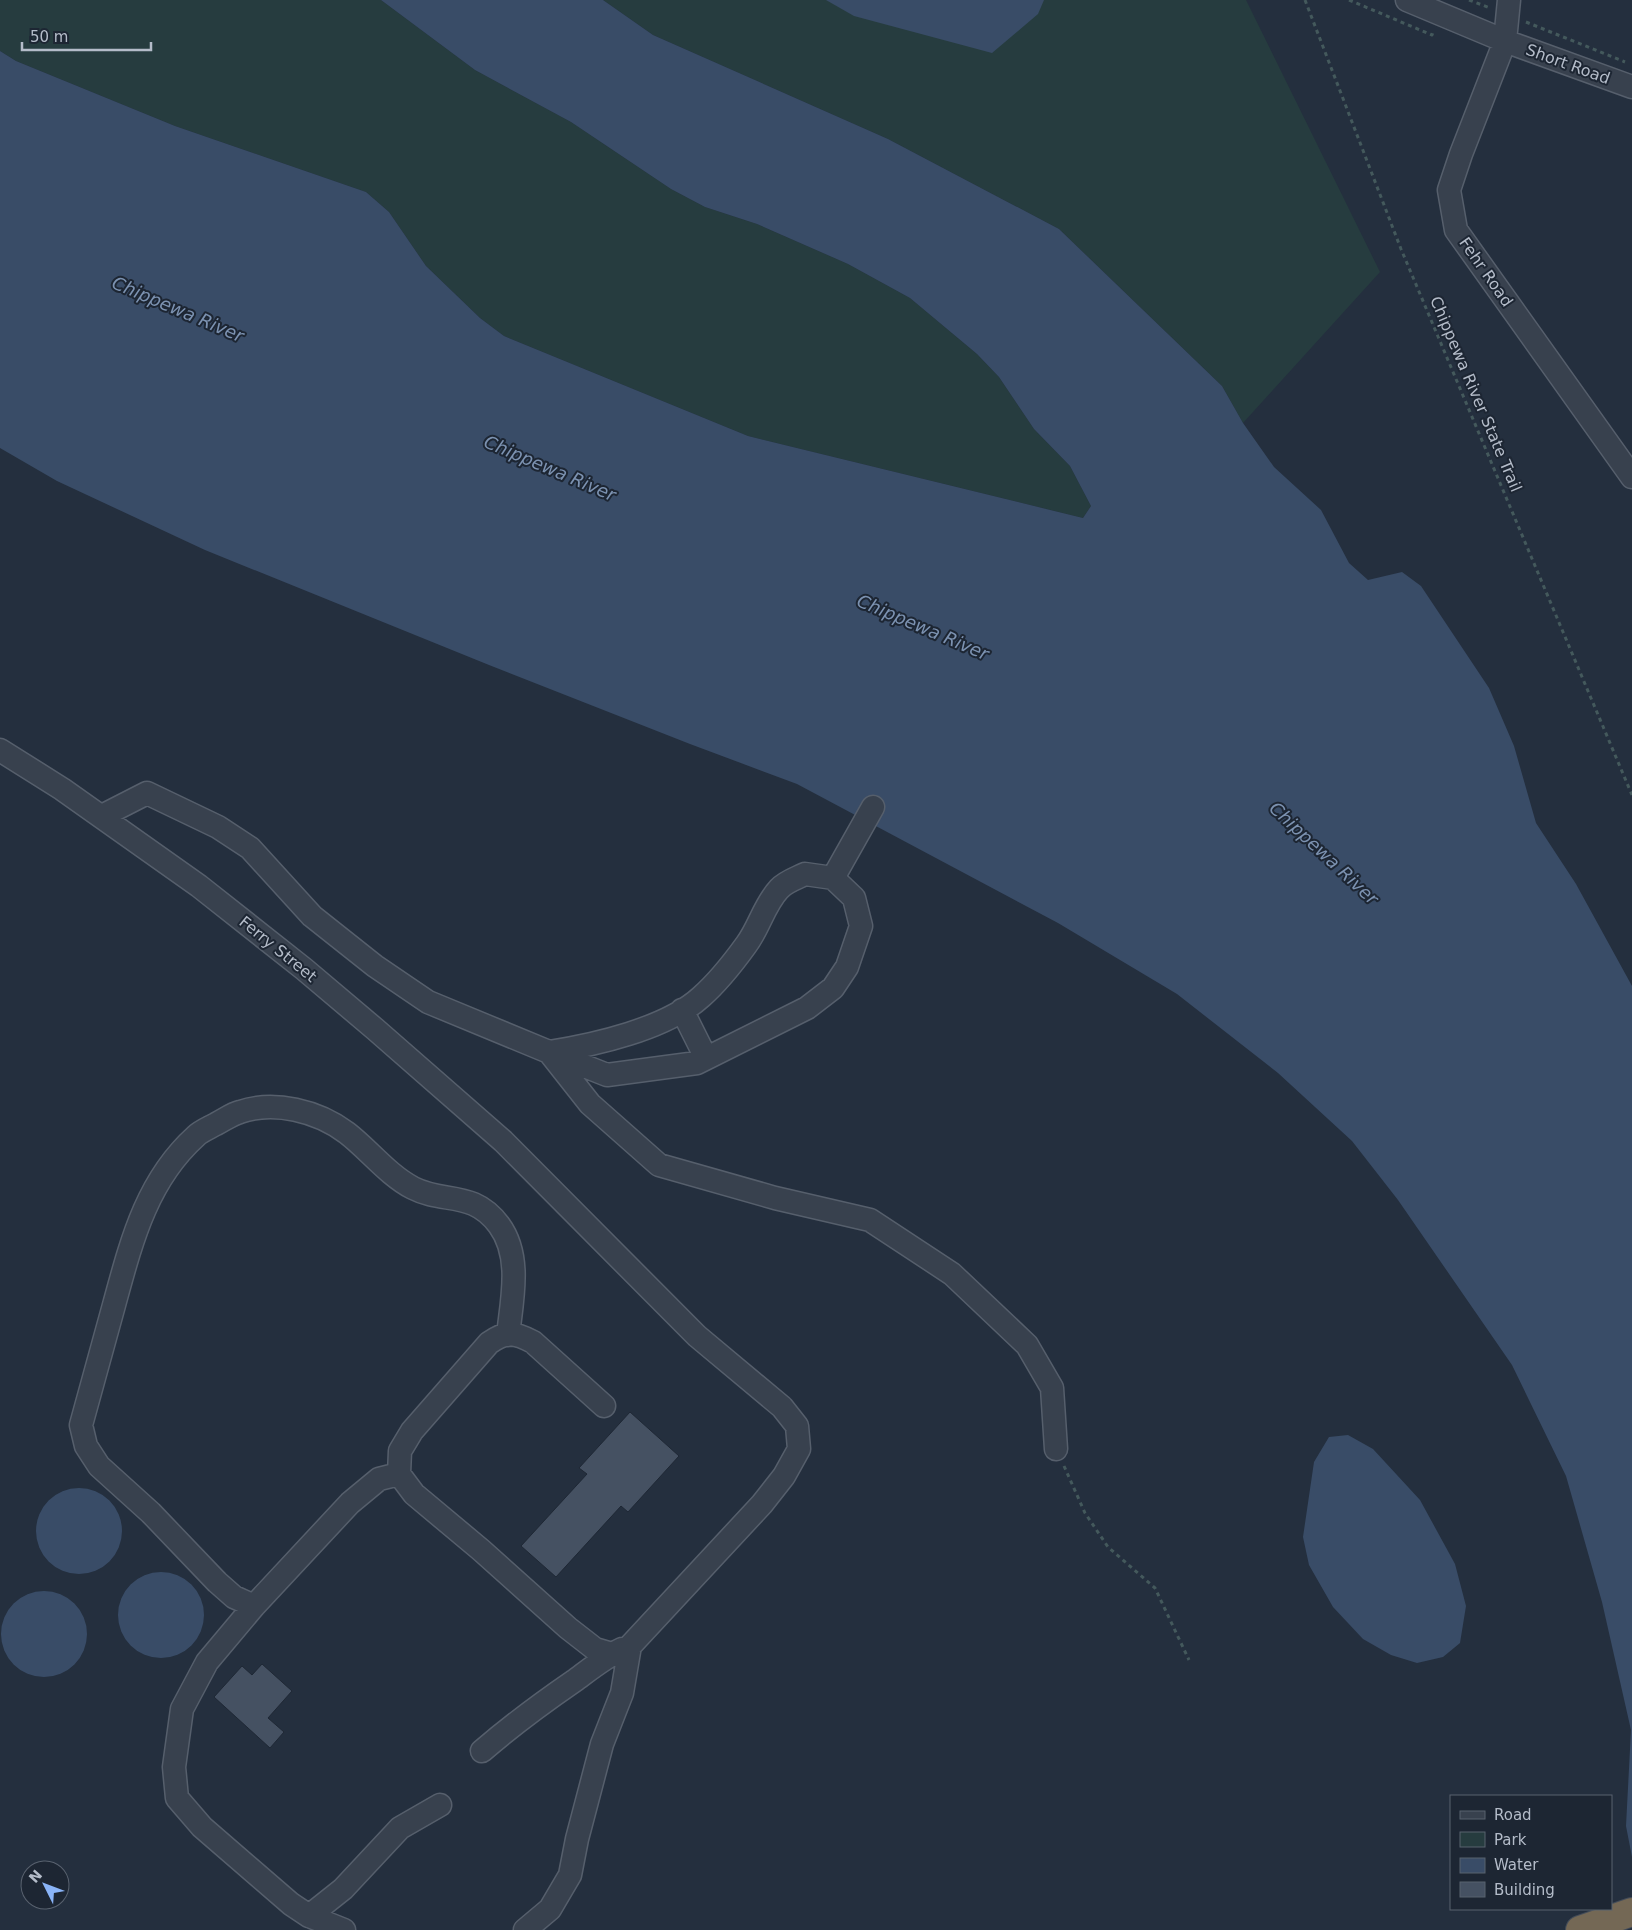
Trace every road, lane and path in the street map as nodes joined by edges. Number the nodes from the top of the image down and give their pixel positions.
1 (1305, 0) edge
2 (1348, 0) edge
3 (1407, 0) edge
4 (1470, 0) edge
5 (1508, 7) edge
6 (1432, 36) dead end
7 (1505, 41) junction
8 (1632, 65) edge
9 (1632, 87) edge
10 (1632, 477) edge
11 (0, 750) edge
12 (1632, 795) edge
13 (873, 807) dead end
14 (102, 816) junction
15 (833, 878) junction
16 (682, 1010) junction
17 (549, 1052) junction
18 (706, 1058) junction
19 (508, 1334) junction
20 (604, 1406) dead end
21 (1056, 1450) joint
22 (400, 1474) junction
23 (254, 1606) junction
24 (621, 1650) junction
25 (1189, 1660) dead end
26 (482, 1751) dead end
27 (440, 1805) dead end
28 (1632, 1912) edge
29 (308, 1916) junction
30 (344, 1930) edge
31 (525, 1930) edge
32 (1580, 1930) edge

1 - 12 path, Chippewa River State Trail
2 - 6 path
3 - 7 street, Short Road
4 - 5 path
5 - 7 street, Fehr Road
5 - 8 path
7 - 9 street, Short Road
7 - 10 street, Fehr Road
11 - 14 street, Ferry Street
13 - 15 street
14 - 17 street
14 - 24 street, Ferry Street
15 - 16 street
15 - 18 street
16 - 17 street
16 - 18 street
17 - 18 street
17 - 21 street
19 - 20 street
19 - 22 street
19 - 23 street
21 - 25 path
22 - 23 street
22 - 24 street
23 - 29 street
24 - 26 street, Ferry Street
24 - 31 street
27 - 29 street
28 - 32 highway
29 - 30 street

